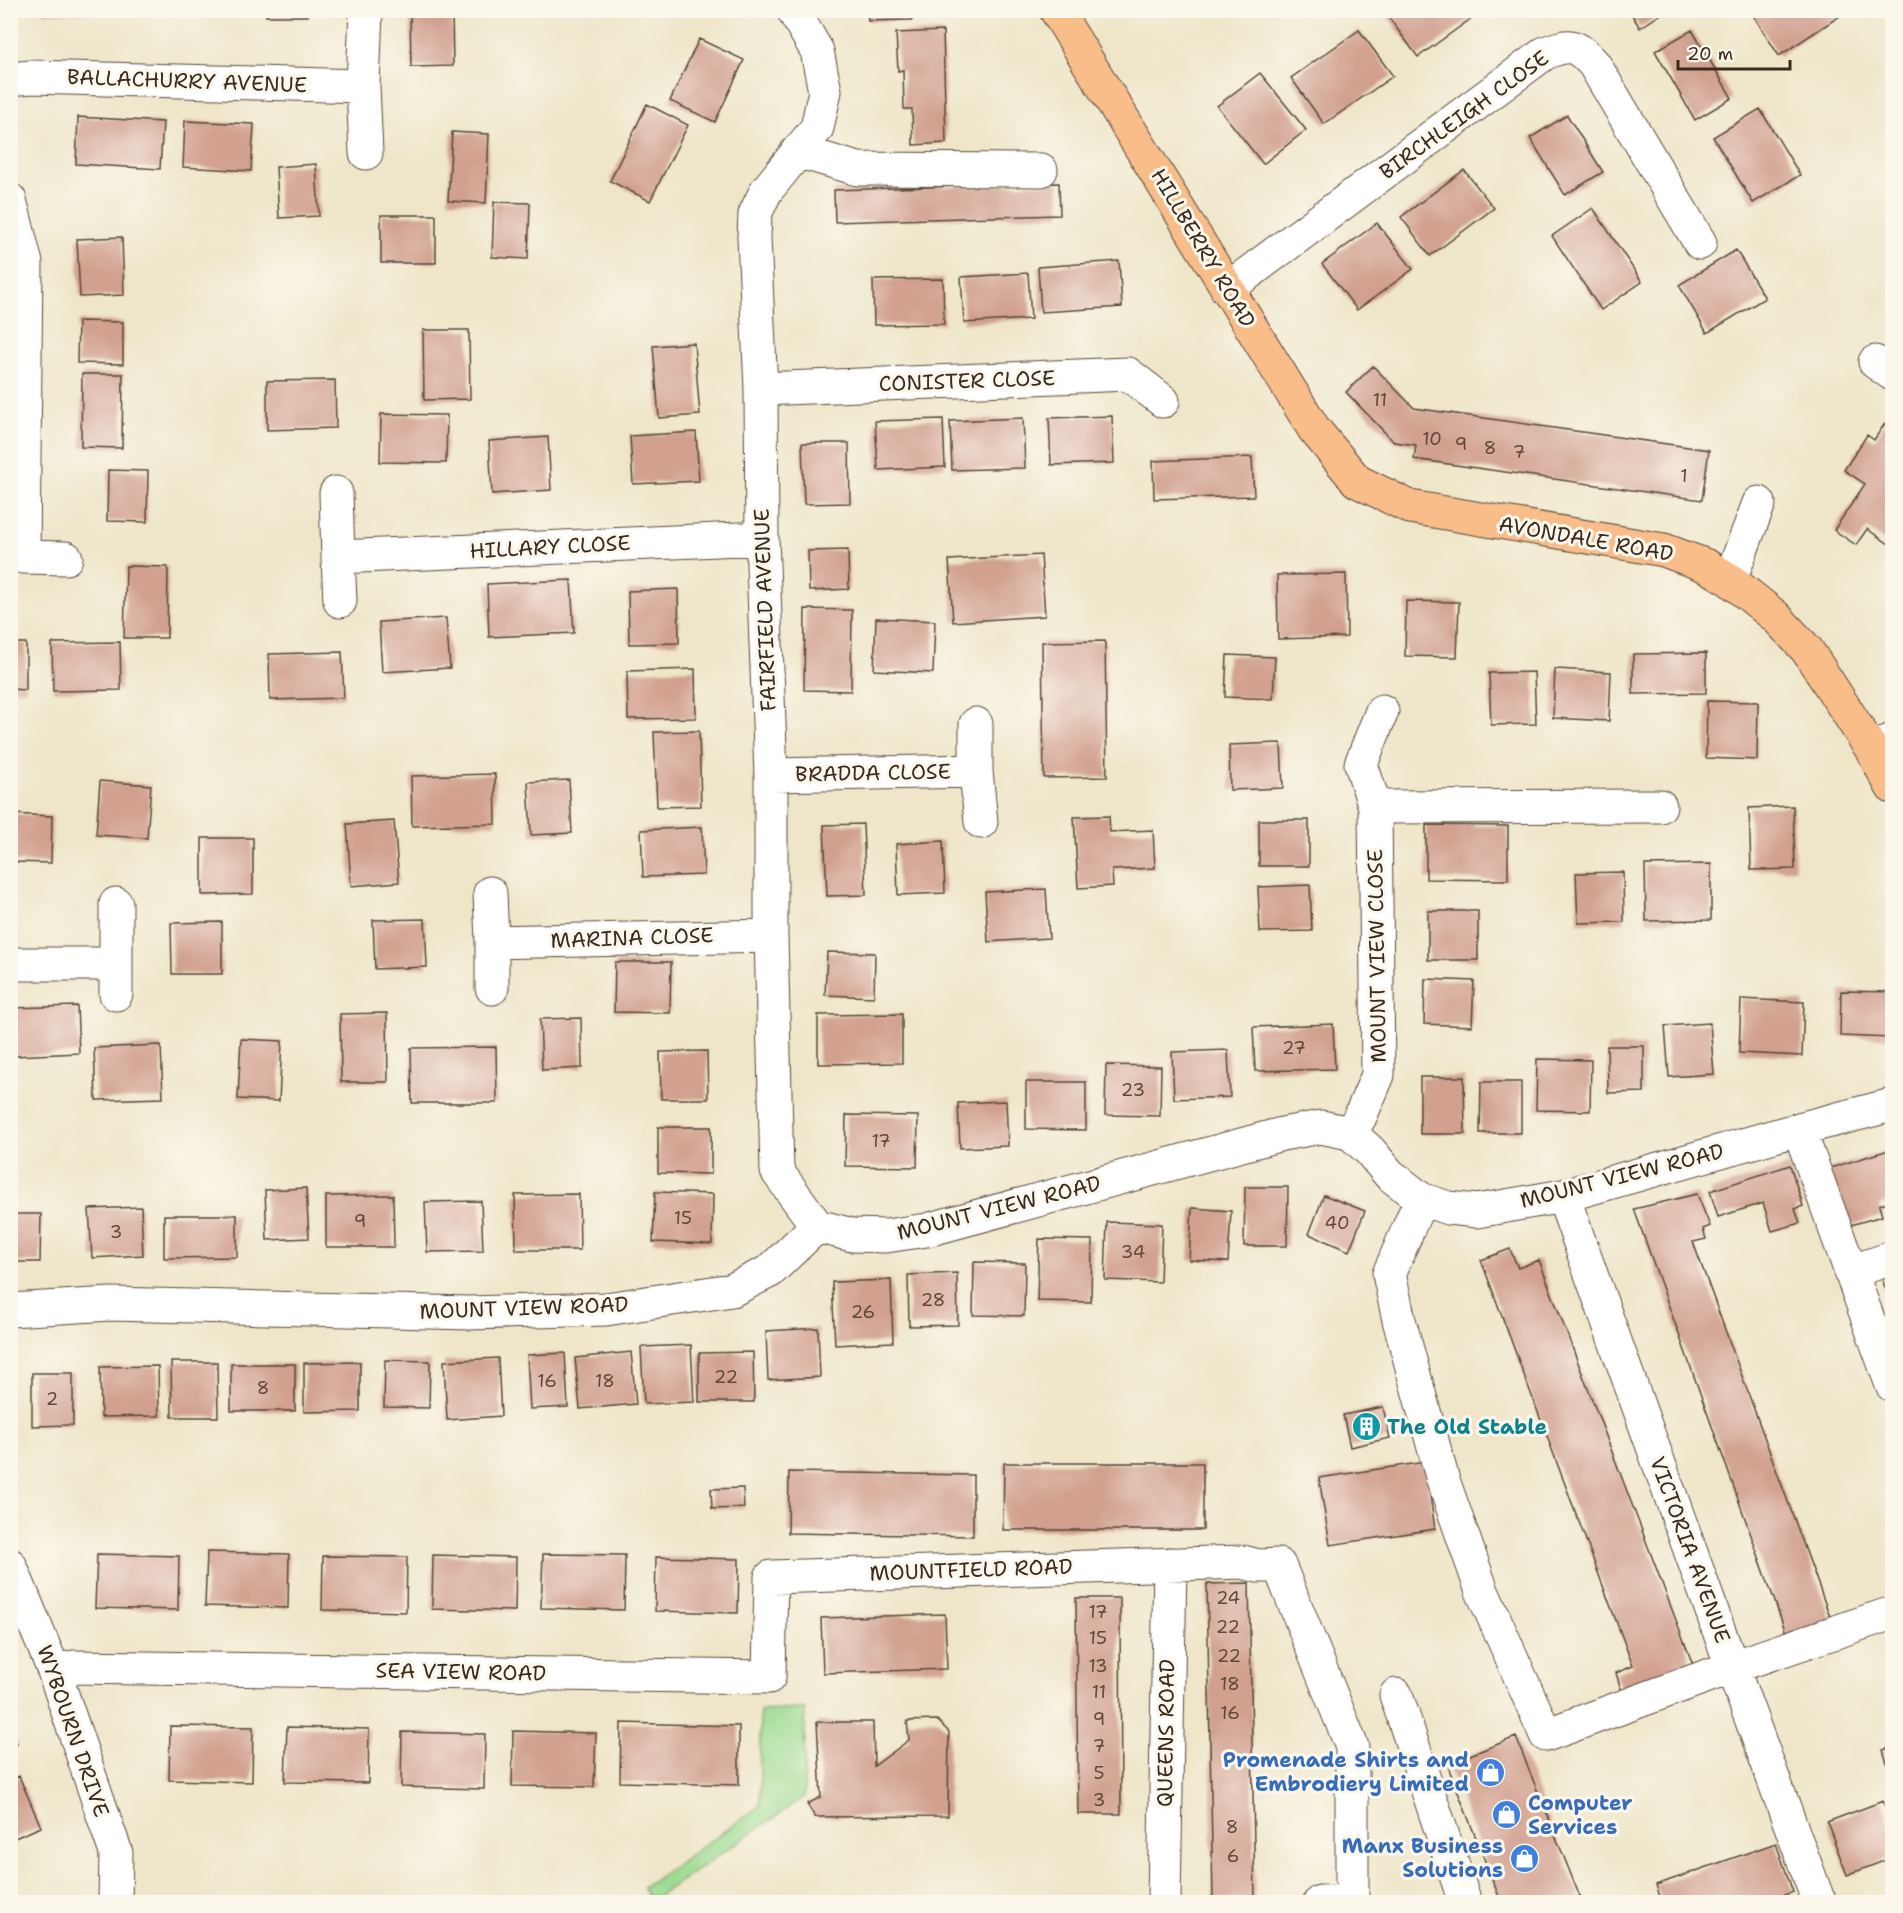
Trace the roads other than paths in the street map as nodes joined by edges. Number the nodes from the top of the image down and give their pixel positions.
1 (366, 10) edge
2 (793, 10) edge
3 (1056, 10) edge
4 (10, 79) edge
5 (363, 86) junction
6 (797, 152) junction
7 (366, 153) dead end
8 (1041, 170) dead end
9 (10, 200) edge
10 (1701, 242) dead end
11 (1227, 289) junction
12 (761, 389) junction
13 (1163, 401) dead end
14 (1357, 481) joint
15 (336, 493) dead end
16 (1759, 503) dead end
17 (762, 538) junction
18 (338, 557) junction
19 (66, 558) dead end
20 (1730, 580) junction
21 (340, 602) dead end
22 (1382, 711) dead end
23 (976, 724) dead end
24 (1882, 745) edge
25 (976, 771) junction
26 (771, 775) junction
27 (1893, 787) edge
28 (1660, 806) dead end
29 (1375, 807) junction
30 (981, 822) dead end
31 (490, 894) dead end
32 (116, 904) dead end
33 (771, 936) junction
34 (492, 942) junction
35 (10, 964) edge
36 (492, 988) dead end
37 (1893, 1105) edge
38 (1799, 1129) junction
39 (1350, 1133) junction
40 (1563, 1196) junction
41 (1421, 1199) junction
42 (817, 1226) junction
43 (1893, 1258) edge
44 (1850, 1272) junction
45 (10, 1310) edge
46 (1893, 1385) edge
47 (1170, 1564) junction
48 (10, 1565) edge
49 (771, 1577) joint
50 (1893, 1613) edge
51 (1732, 1667) junction
52 (54, 1671) junction
53 (1396, 1695) dead end
54 (115, 1902) edge
55 (1164, 1902) edge
56 (1320, 1902) edge
57 (1466, 1902) edge
58 (1819, 1902) edge

1 - 5 street
2 - 6 street, FAIRFIELD AVENUE
3 - 11 highway, HILLBERRY ROAD
4 - 5 street, BALLACHURRY AVENUE
5 - 7 street
6 - 8 street
6 - 12 street, FAIRFIELD AVENUE
9 - 19 street
10 - 11 street, BIRCHLEIGH CLOSE
11 - 14 highway, HILLBERRY ROAD
12 - 13 street, CONISTER CLOSE
12 - 17 street, FAIRFIELD AVENUE
14 - 20 highway, AVONDALE ROAD
15 - 18 street
16 - 20 street
17 - 18 street, HILLARY CLOSE
17 - 26 street, FAIRFIELD AVENUE
18 - 21 street
20 - 24 highway, AVONDALE ROAD
22 - 29 street, MOUNT VIEW CLOSE
23 - 25 street, BRADDA CLOSE
24 - 27 highway, AVONDALE ROAD
25 - 26 street, BRADDA CLOSE
25 - 30 street, BRADDA CLOSE
26 - 33 street, FAIRFIELD AVENUE
28 - 29 street
29 - 39 street, MOUNT VIEW CLOSE
31 - 34 street
32 - 35 street
33 - 34 street, MARINA CLOSE
33 - 42 street, FAIRFIELD AVENUE
34 - 36 street
37 - 38 street, MOUNT VIEW ROAD
38 - 40 street, MOUNT VIEW ROAD
38 - 44 street
39 - 41 street, MOUNT VIEW ROAD
39 - 42 street, MOUNT VIEW ROAD
40 - 41 street, MOUNT VIEW ROAD
40 - 51 street, VICTORIA AVENUE
41 - 51 street
42 - 45 street, MOUNT VIEW ROAD
43 - 44 street
44 - 46 street
47 - 49 street, MOUNTFIELD ROAD
47 - 55 street, QUEENS ROAD
47 - 56 street, MOUNTFIELD ROAD
48 - 52 street, WYBOURN DRIVE
49 - 52 street, SEA VIEW ROAD
50 - 51 street
51 - 58 street, VICTORIA AVENUE
52 - 54 street, WYBOURN DRIVE
53 - 57 street

